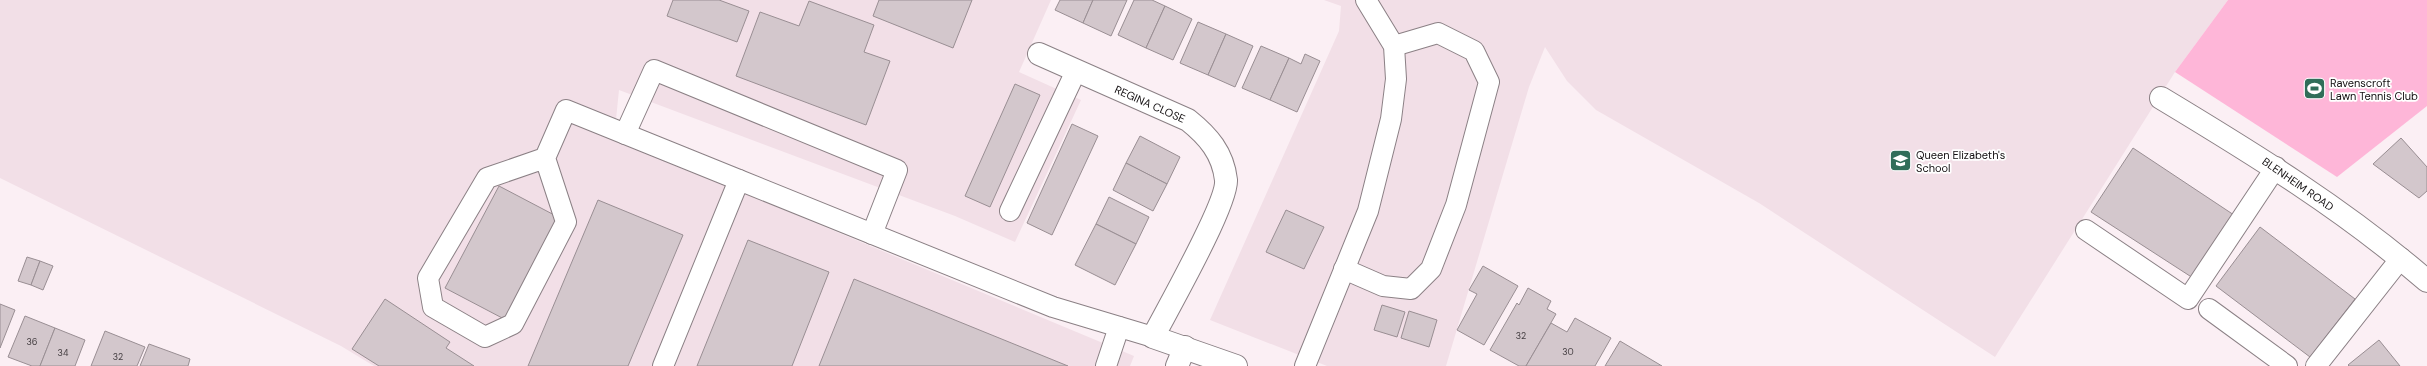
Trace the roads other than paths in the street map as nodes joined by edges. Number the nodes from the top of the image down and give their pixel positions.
1 (1366, 0) edge
2 (1394, 46) junction
3 (1039, 54) dead end
4 (1076, 71) junction
5 (2161, 98) dead end
6 (625, 134) junction
7 (545, 158) junction
8 (2276, 167) junction
9 (739, 180) junction
10 (1010, 211) dead end
11 (2086, 230) dead end
12 (872, 234) junction
13 (2401, 258) junction
14 (1344, 269) junction
15 (2427, 281) edge
16 (2209, 310) dead end
17 (1119, 327) junction
18 (1153, 337) junction
19 (1181, 356) edge
20 (663, 366) edge
21 (1106, 366) edge
22 (1236, 366) edge
23 (1305, 366) edge
24 (2287, 366) edge
25 (2316, 366) edge

1 - 2 lane
2 - 14 lane
2 - 14 lane
3 - 4 street, REGINA CLOSE
4 - 10 lane
4 - 18 street, REGINA CLOSE
5 - 8 street, BLENHEIM ROAD
6 - 7 lane
6 - 9 lane
6 - 12 lane
7 - 7 lane
8 - 11 lane
8 - 13 street, BLENHEIM ROAD
9 - 12 lane
9 - 20 lane
12 - 17 lane
13 - 15 street, BLENHEIM ROAD
13 - 25 lane
14 - 23 lane
16 - 24 lane
17 - 18 lane
17 - 21 lane
18 - 19 street
19 - 22 street

